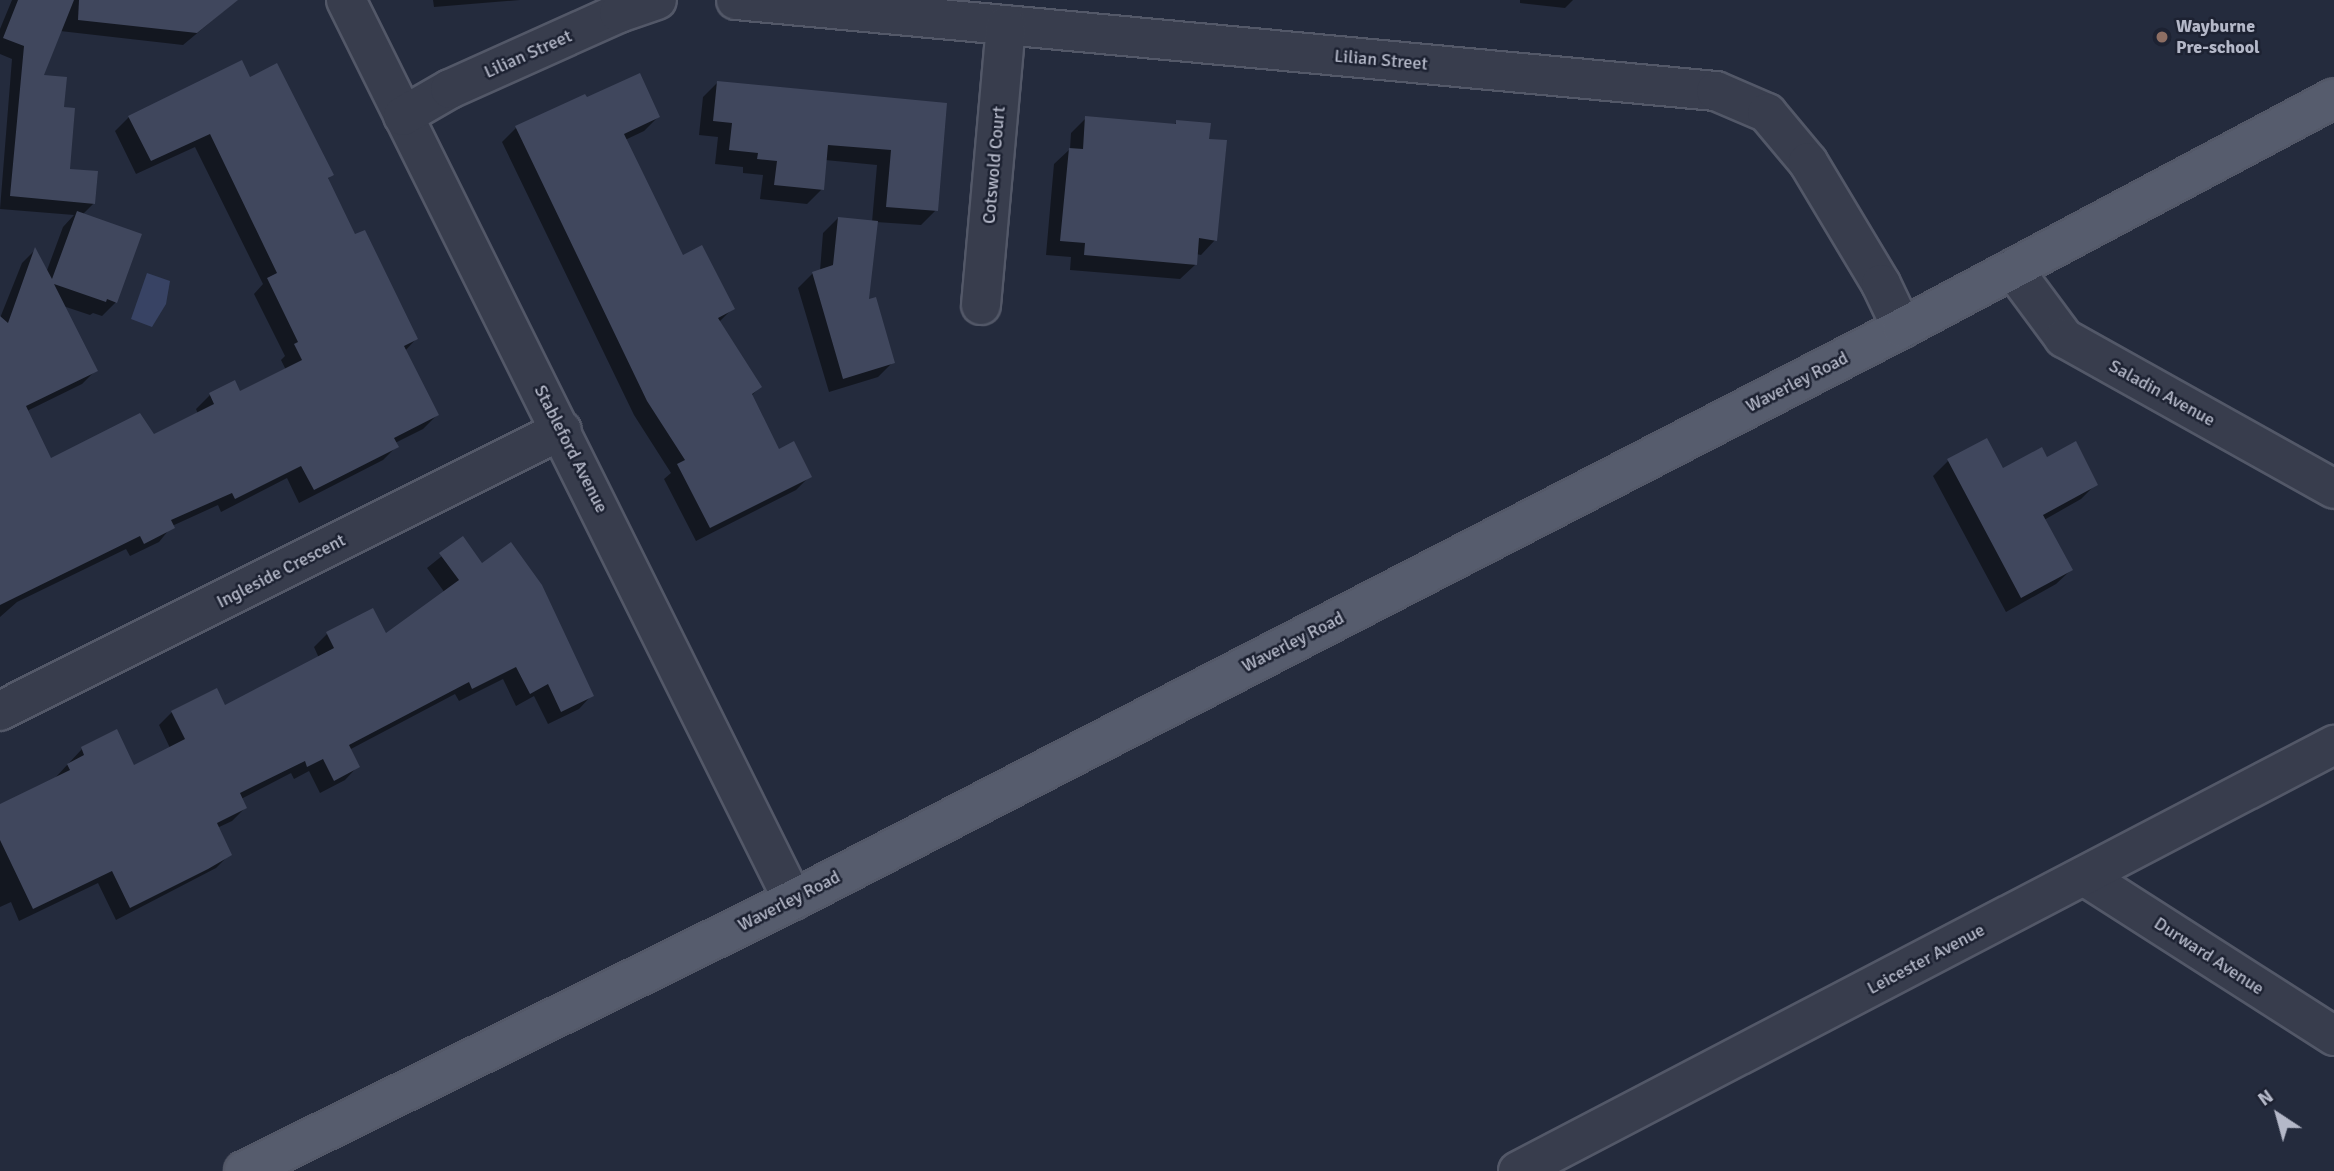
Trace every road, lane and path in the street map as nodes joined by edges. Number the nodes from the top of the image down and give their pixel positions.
1 (346, 0) edge
2 (657, 0) edge
3 (736, 0) edge
4 (1006, 25) junction
5 (2334, 98) edge
6 (403, 116) junction
7 (2013, 270) junction
8 (981, 305) dead end
9 (1902, 328) junction
10 (562, 430) junction
11 (2334, 489) edge
12 (0, 711) edge
13 (2334, 744) edge
14 (2084, 876) junction
15 (793, 900) junction
16 (2334, 1036) edge
17 (244, 1171) edge
18 (1518, 1171) edge

1 - 6 street, Stableford Avenue
2 - 6 street, Lilian Street
3 - 4 street, Lilian Street
4 - 8 street, Cotswold Court
4 - 9 street, Lilian Street
5 - 7 main road, Waverley Road
6 - 10 street, Stableford Avenue
7 - 9 main road, Waverley Road
7 - 11 street, Saladin Avenue
9 - 15 main road, Waverley Road
10 - 12 street, Ingleside Crescent
10 - 15 street, Stableford Avenue
13 - 14 street, Leicester Avenue
14 - 16 street, Durward Avenue
14 - 18 street, Leicester Avenue
15 - 17 main road, Waverley Road

